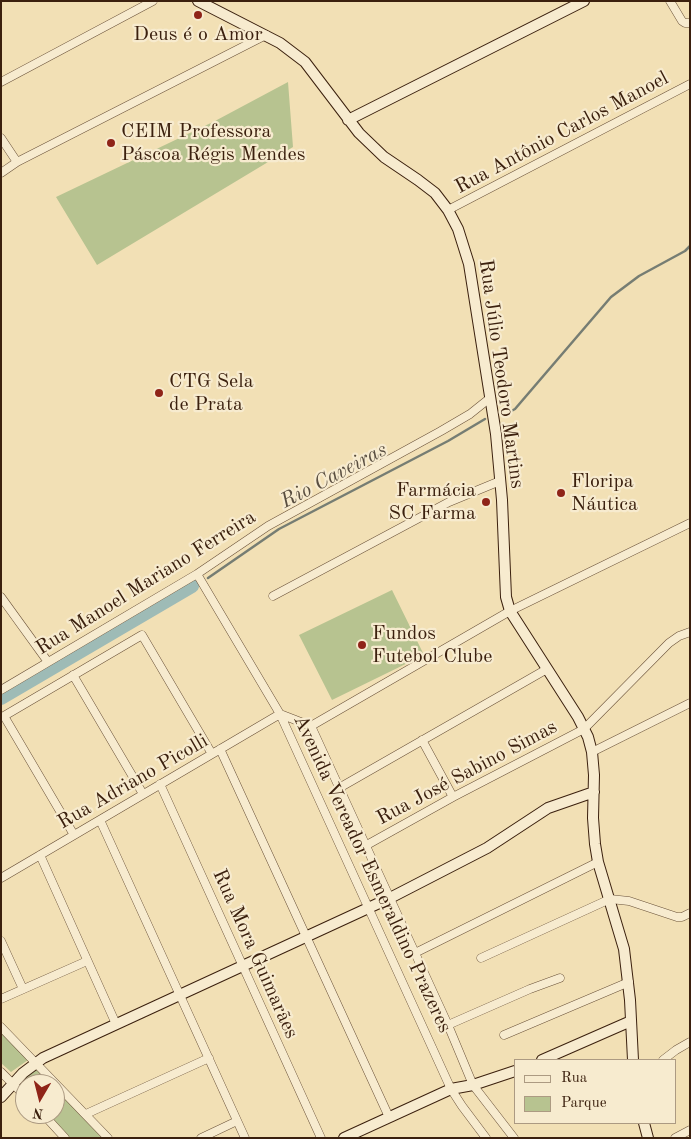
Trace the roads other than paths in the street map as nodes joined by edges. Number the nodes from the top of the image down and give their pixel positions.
1 (153, 1) edge
2 (198, 1) edge
3 (584, 1) edge
4 (670, 1) edge
5 (690, 23) edge
6 (266, 35) junction
7 (1, 82) edge
8 (690, 84) edge
9 (348, 120) junction
10 (1, 138) edge
11 (17, 162) junction
12 (1, 173) edge
13 (448, 210) junction
14 (490, 398) junction
15 (500, 481) junction
16 (690, 523) edge
17 (197, 574) junction
18 (272, 596) dead end
19 (1, 597) edge
20 (510, 611) junction
21 (690, 632) edge
22 (48, 662) junction
23 (547, 669) junction
24 (73, 676) junction
25 (1, 690) edge
26 (690, 703) edge
27 (280, 714) junction
28 (310, 726) junction
29 (584, 729) junction
30 (422, 740) junction
31 (220, 749) junction
32 (592, 752) junction
33 (212, 754) junction
34 (160, 784) junction
35 (339, 788) junction
36 (594, 792) junction
37 (143, 794) junction
38 (453, 797) junction
39 (100, 820) junction
40 (74, 835) junction
41 (365, 846) junction
42 (40, 855) junction
43 (598, 862) junction
44 (2, 874) edge
45 (390, 898) junction
46 (610, 899) junction
47 (368, 909) junction
48 (690, 913) edge
49 (307, 937) junction
50 (1, 941) edge
51 (415, 953) junction
52 (482, 958) dead end
53 (87, 961) junction
54 (243, 966) junction
55 (560, 978) dead end
56 (629, 982) junction
57 (23, 989) junction
58 (180, 995) junction
59 (1, 999) edge
60 (631, 1021) junction
61 (116, 1024) junction
62 (448, 1025) junction
63 (1, 1027) edge
64 (504, 1035) dead end
65 (690, 1042) edge
66 (209, 1058) junction
67 (544, 1059) edge
68 (633, 1059) edge
69 (664, 1059) edge
70 (36, 1062) junction
71 (514, 1071) edge
72 (1, 1072) edge
73 (13, 1084) junction
74 (473, 1085) junction
75 (451, 1089) junction
76 (1, 1097) edge
77 (86, 1114) junction
78 (389, 1117) junction
79 (237, 1121) junction
80 (52, 1124) edge
81 (644, 1124) edge
82 (690, 1130) edge
83 (65, 1138) edge
84 (108, 1138) edge
85 (201, 1138) edge
86 (245, 1138) edge
87 (321, 1138) edge
88 (344, 1138) edge
89 (486, 1138) edge
90 (514, 1138) edge
91 (648, 1138) edge
92 (675, 1138) edge

1 - 7 street
2 - 6 main road, Rua Júlio Teodoro Martins
3 - 9 main road
4 - 5 street
6 - 9 main road, Rua Júlio Teodoro Martins
6 - 11 street
8 - 13 street, Rua Antônio Carlos Manoel
9 - 13 main road, Rua Júlio Teodoro Martins
10 - 11 street
11 - 12 street
13 - 14 main road, Rua Júlio Teodoro Martins
14 - 15 main road, Rua Júlio Teodoro Martins
14 - 17 street, Rua Manoel Mariano Ferreira
15 - 18 street
15 - 20 main road, Rua Júlio Teodoro Martins
16 - 20 street
17 - 22 street, Rua Manoel Mariano Ferreira
17 - 27 street
19 - 22 street
20 - 23 main road, Rua Júlio Teodoro Martins
20 - 28 street
21 - 29 street, Rua José Sabino Simas
22 - 25 street, Rua Manoel Mariano Ferreira
23 - 29 main road, Rua Júlio Teodoro Martins
23 - 30 street
24 - 33 street
24 - 37 street
24 - 40 street
26 - 32 street
27 - 28 street, Avenida Vereador Esmeraldino Prazeres
27 - 31 street, Rua Adriano Picolli
27 - 47 street, Avenida Vereador Esmeraldino Prazeres
28 - 35 street, Avenida Vereador Esmeraldino Prazeres
29 - 32 main road, Rua Júlio Teodoro Martins
29 - 38 street, Rua José Sabino Simas
30 - 35 street
30 - 38 street
31 - 33 street, Rua Adriano Picolli
31 - 49 street
32 - 36 main road, Rua Júlio Teodoro Martins
33 - 34 street, Rua Adriano Picolli
34 - 37 street, Rua Adriano Picolli
34 - 54 street, Rua Mora Guimarães
35 - 41 street, Avenida Vereador Esmeraldino Prazeres
36 - 43 main road, Rua Júlio Teodoro Martins
36 - 45 main road
37 - 39 street, Rua Adriano Picolli
38 - 41 street, Rua José Sabino Simas
39 - 40 street, Rua Adriano Picolli
39 - 58 street
40 - 42 street, Rua Adriano Picolli
41 - 45 street, Avenida Vereador Esmeraldino Prazeres
42 - 44 street, Rua Adriano Picolli
42 - 53 street
43 - 46 main road, Rua Júlio Teodoro Martins
43 - 51 street
45 - 47 main road
45 - 51 street, Avenida Vereador Esmeraldino Prazeres
46 - 48 street
46 - 52 street
46 - 56 main road, Rua Júlio Teodoro Martins
47 - 49 main road
47 - 75 street, Avenida Vereador Esmeraldino Prazeres
49 - 54 main road
49 - 78 street
50 - 57 street
51 - 62 street, Avenida Vereador Esmeraldino Prazeres
53 - 57 street
53 - 61 street
54 - 58 main road
54 - 87 street, Rua Mora Guimarães
55 - 62 street
56 - 60 main road, Rua Júlio Teodoro Martins
56 - 64 street
57 - 59 street
58 - 61 main road
58 - 66 street
60 - 67 main road
60 - 68 main road, Rua Júlio Teodoro Martins
61 - 70 main road
62 - 74 street, Avenida Vereador Esmeraldino Prazeres
63 - 70 street
65 - 69 street
66 - 77 street
66 - 79 street
70 - 73 main road
70 - 77 street
71 - 74 main road
72 - 73 street
73 - 76 main road
74 - 75 main road
74 - 90 street, Avenida Vereador Esmeraldino Prazeres
75 - 78 main road
75 - 89 street, Avenida Vereador Esmeraldino Prazeres
77 - 84 street
78 - 88 main road
79 - 85 street
79 - 86 street
80 - 83 street
81 - 91 main road
82 - 92 street

